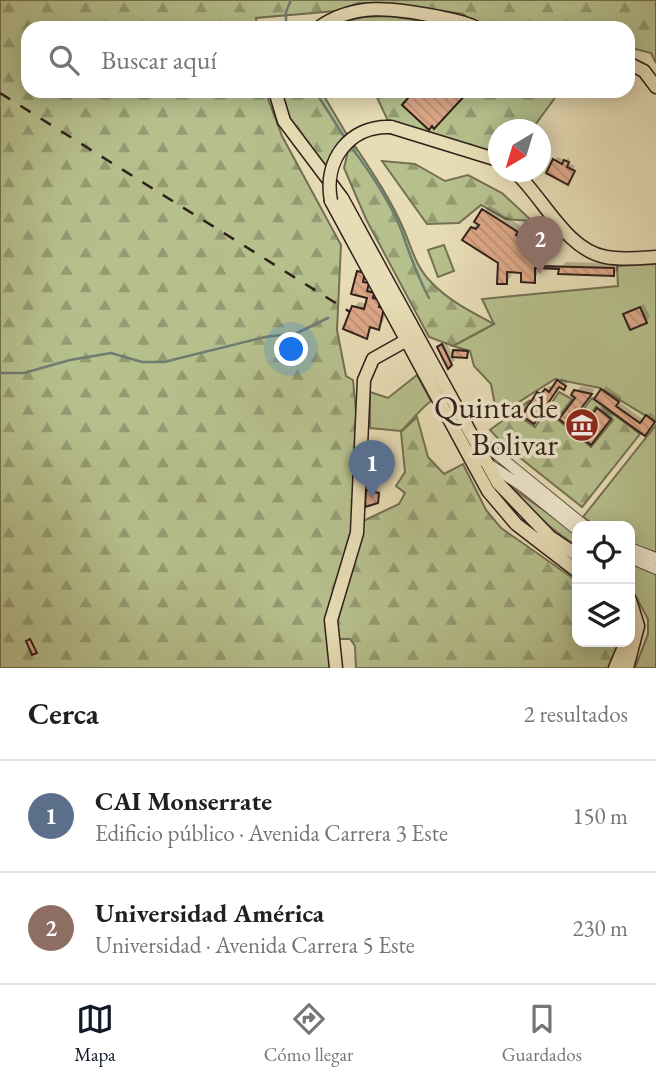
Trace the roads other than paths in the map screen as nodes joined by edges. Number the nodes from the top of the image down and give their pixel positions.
1 (332, 21) edge
2 (455, 21) edge
3 (635, 66) edge
4 (656, 87) edge
5 (277, 98) edge
6 (488, 157) edge
7 (524, 182) edge
8 (656, 257) edge
9 (412, 336) junction
10 (466, 428) junction
11 (463, 447) junction
12 (486, 464) junction
13 (579, 521) edge
14 (572, 526) edge
15 (635, 550) edge
16 (572, 552) edge
17 (656, 558) edge
18 (635, 560) edge
19 (572, 567) edge
20 (656, 569) edge
21 (635, 611) edge
22 (635, 642) edge
23 (624, 647) edge
24 (633, 647) edge
25 (336, 668) edge
26 (615, 668) edge
27 (626, 668) edge

1 - 2 main road
3 - 4 main road
5 - 9 main road
6 - 9 main road, bridge
7 - 8 main road
9 - 10 main road
9 - 11 main road
9 - 25 main road
10 - 12 main road
10 - 13 street
11 - 12 street
11 - 19 main road
12 - 14 street
12 - 16 main road
15 - 17 street
18 - 20 street
21 - 22 main road
23 - 26 main road
24 - 27 main road

